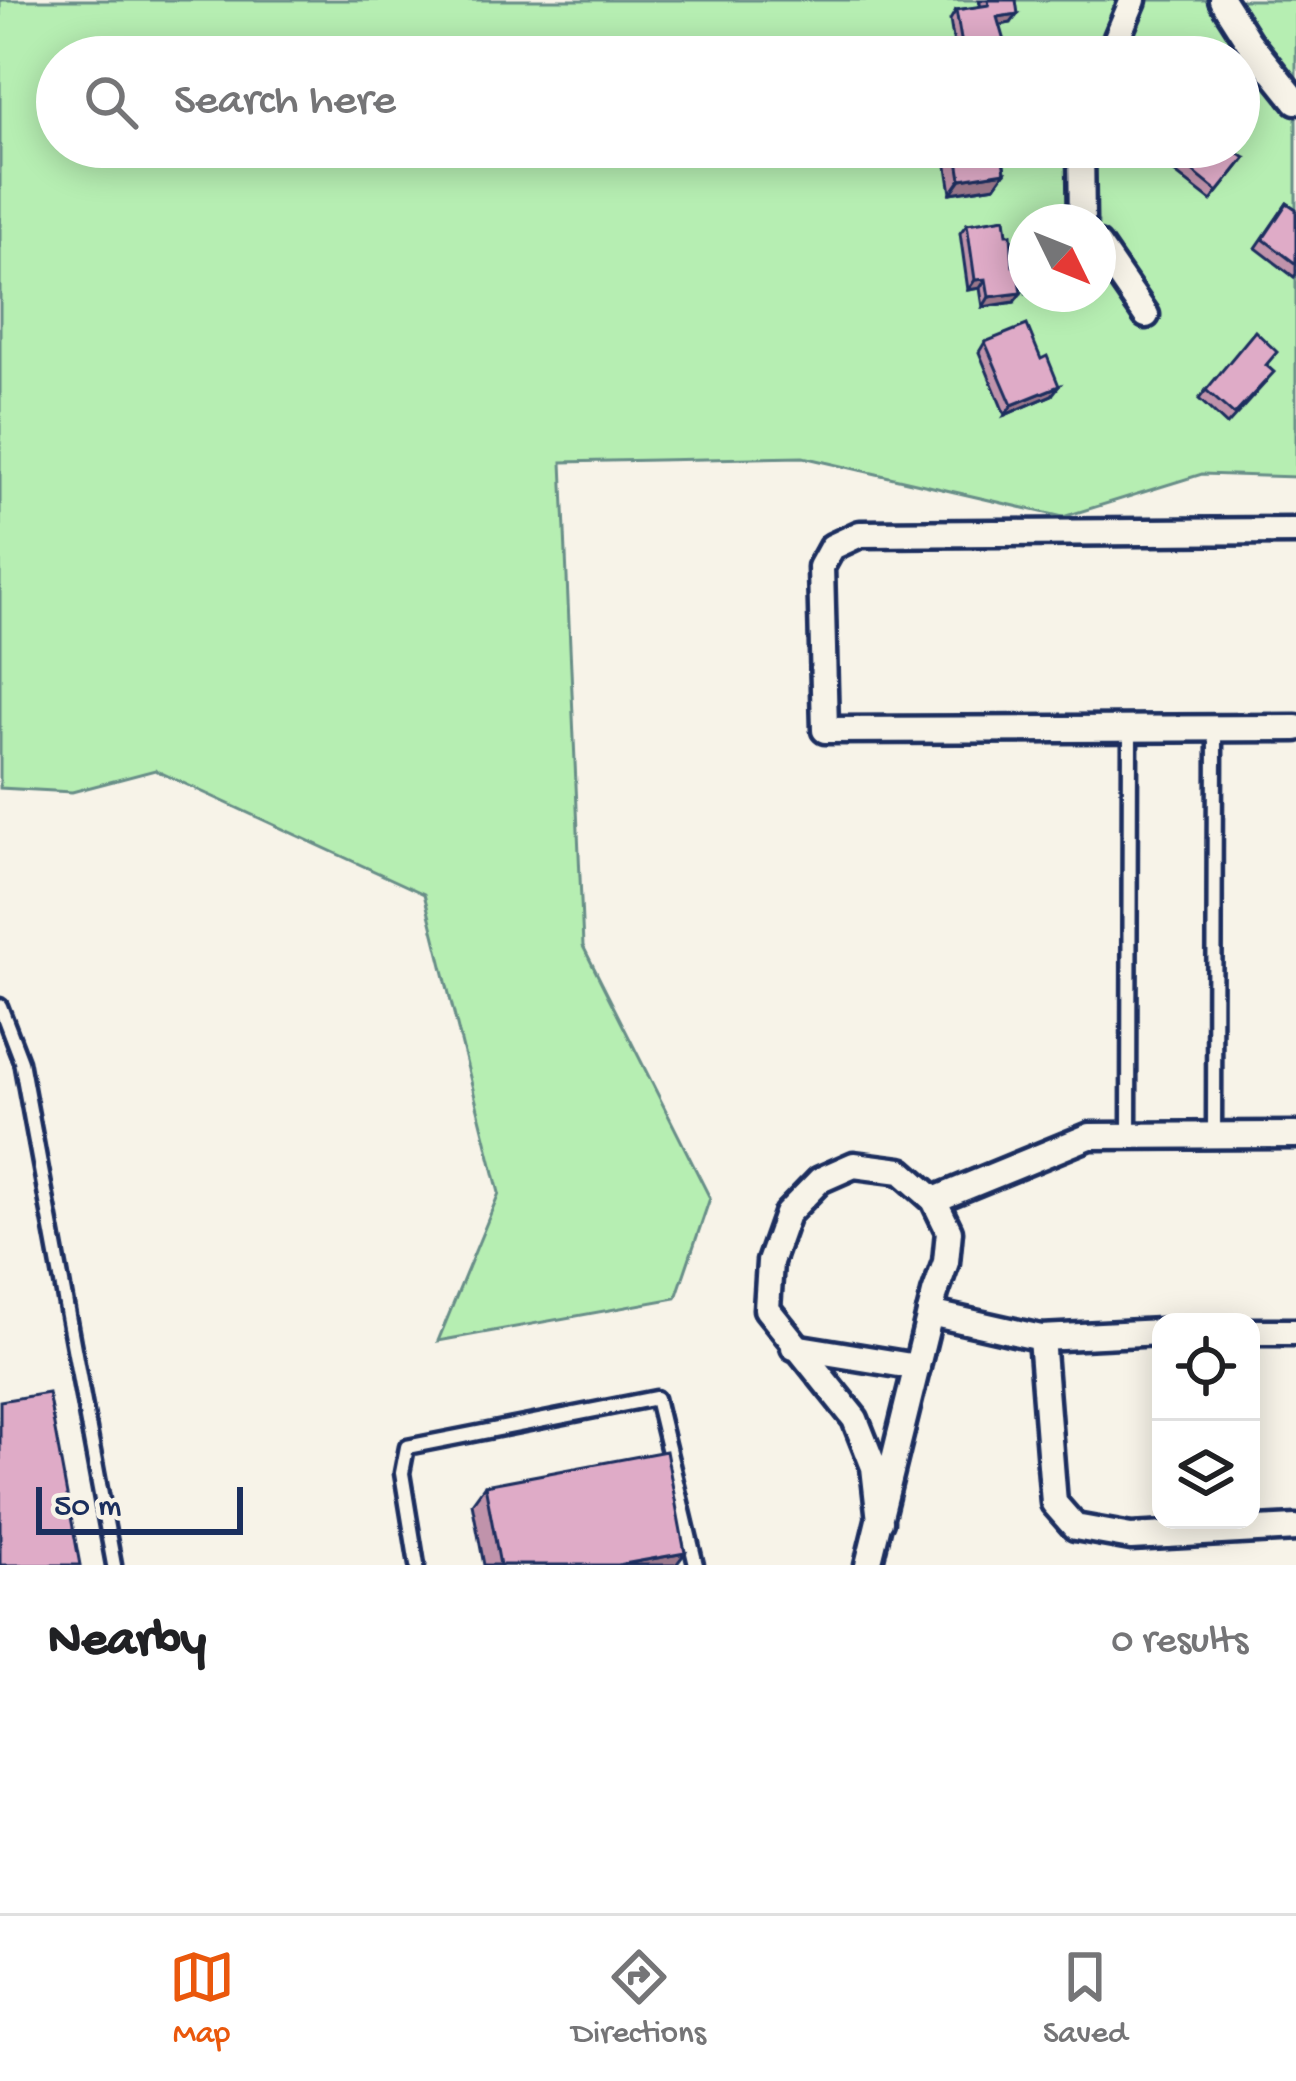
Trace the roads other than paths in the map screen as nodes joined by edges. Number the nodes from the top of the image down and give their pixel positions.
1 (1133, 0) edge
2 (1222, 0) edge
3 (1118, 36) edge
4 (1245, 36) edge
5 (1260, 56) edge
6 (1296, 100) edge
7 (1082, 168) edge
8 (1082, 204) edge
9 (1116, 271) edge
10 (1146, 315) dead end
11 (1296, 531) edge
12 (1215, 728) junction
13 (1296, 728) edge
14 (1130, 729) junction
15 (0, 1006) edge
16 (1129, 1135) junction
17 (1214, 1135) junction
18 (1296, 1135) edge
19 (934, 1200) junction
20 (930, 1313) junction
21 (1152, 1332) edge
22 (1260, 1332) edge
23 (1296, 1332) edge
24 (1041, 1338) junction
25 (794, 1347) junction
26 (917, 1367) junction
27 (880, 1521) junction
28 (1296, 1528) edge
29 (114, 1565) edge
30 (417, 1565) edge
31 (696, 1565) edge
32 (868, 1565) edge

1 - 3 street
2 - 4 street
5 - 6 street
7 - 8 street
9 - 10 street
11 - 14 street
12 - 13 street
12 - 14 street
12 - 17 lane
14 - 16 lane
15 - 29 lane
16 - 17 street
16 - 19 street
17 - 18 street
19 - 20 street
19 - 25 street
20 - 24 street
20 - 26 street
21 - 24 street
22 - 23 street
24 - 28 street
25 - 26 street
25 - 27 street
26 - 27 street
27 - 32 street
30 - 31 lane

